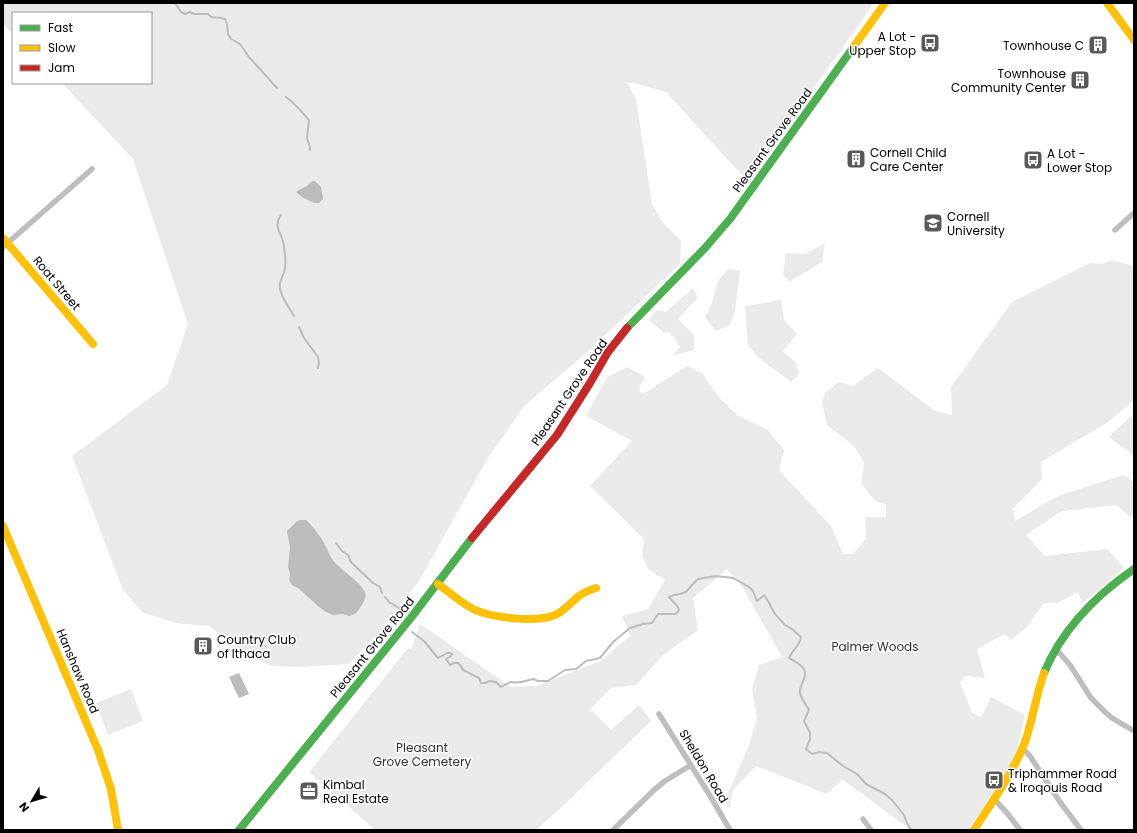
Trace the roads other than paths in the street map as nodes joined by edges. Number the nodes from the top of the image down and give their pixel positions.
1 (885, 3) edge
2 (1107, 3) edge
3 (1134, 40) edge
4 (92, 169) dead end
5 (1134, 212) edge
6 (1116, 230) dead end
7 (4, 243) edge
8 (93, 344) dead end
9 (3, 526) edge
10 (1134, 568) edge
11 (438, 584) junction
12 (596, 588) dead end
13 (1056, 649) junction
14 (659, 714) dead end
15 (1134, 731) edge
16 (1022, 748) junction
17 (691, 765) junction
18 (994, 799) junction
19 (863, 819) dead end
20 (118, 830) edge
21 (239, 830) edge
22 (613, 830) edge
23 (730, 830) edge
24 (871, 830) edge
25 (974, 830) edge
26 (1020, 830) edge
27 (1081, 830) edge

1 - 11 street, Pleasant Grove Road
2 - 3 street
4 - 7 street
5 - 6 street
7 - 8 street, Roat Street
9 - 20 street, Hanshaw Road
10 - 13 street
11 - 12 street
11 - 21 street, Pleasant Grove Road
13 - 15 street
13 - 16 street
14 - 17 street, Sheldon Road
16 - 18 street
16 - 27 street
17 - 22 street
17 - 23 street, Sheldon Road
18 - 25 street
18 - 26 street
19 - 24 street

